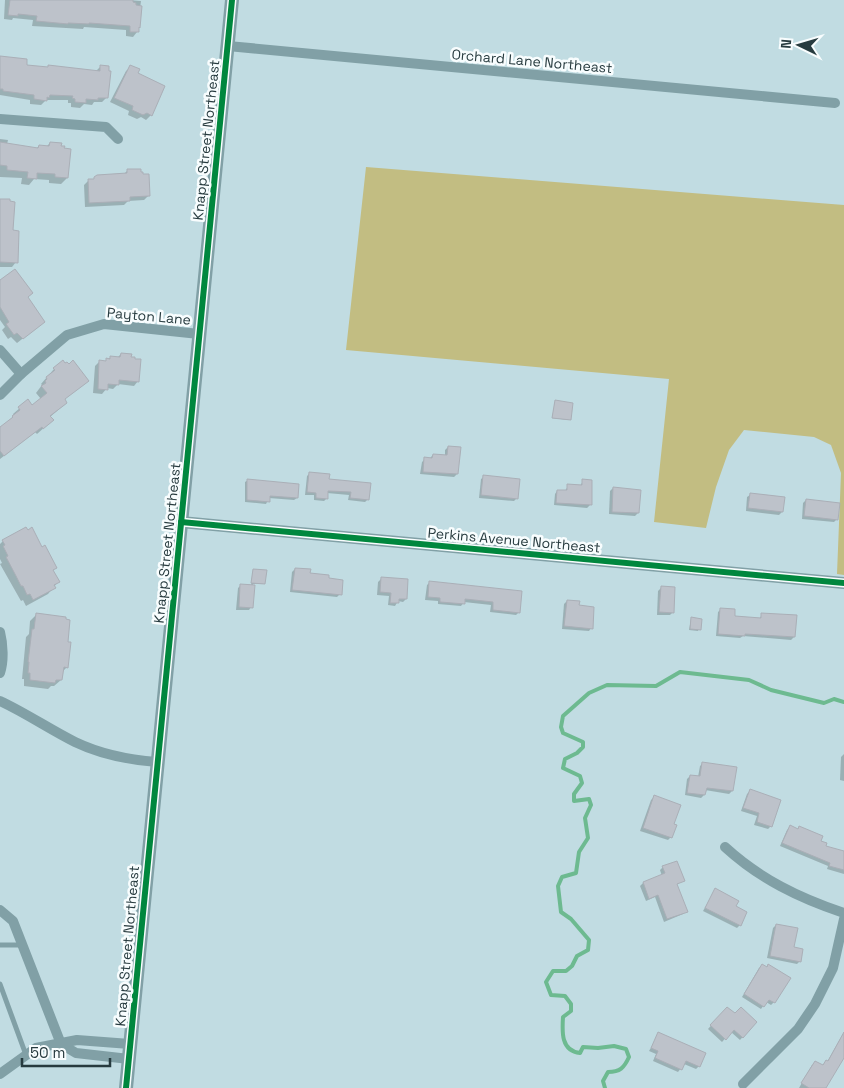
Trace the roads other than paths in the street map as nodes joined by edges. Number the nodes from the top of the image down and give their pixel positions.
1 (232, 0) edge
2 (228, 46) junction
3 (834, 103) dead end
4 (0, 119) edge
5 (118, 139) dead end
6 (199, 334) junction
7 (0, 350) edge
8 (21, 374) junction
9 (0, 395) edge
10 (181, 522) junction
11 (844, 583) edge
12 (0, 632) edge
13 (0, 673) edge
14 (0, 701) edge
15 (157, 762) junction
16 (725, 846) dead end
17 (0, 910) edge
18 (844, 913) edge
19 (844, 920) edge
20 (23, 945) junction
21 (0, 946) edge
22 (0, 984) edge
23 (60, 1044) junction
24 (130, 1044) junction
25 (26, 1055) junction
26 (129, 1059) junction
27 (0, 1074) edge
28 (743, 1084) dead end
29 (126, 1088) edge

1 - 2 main road, Knapp Street Northeast
2 - 3 street, Orchard Lane Northeast
2 - 6 main road, Knapp Street Northeast
4 - 5 street
6 - 8 street, Payton Lane
6 - 10 main road, Knapp Street Northeast
7 - 8 street
8 - 9 street, Payton Lane
10 - 11 street, Perkins Avenue Northeast
10 - 15 main road, Knapp Street Northeast
12 - 13 street
14 - 15 street
15 - 24 main road, Knapp Street Northeast
16 - 18 street
17 - 20 street
19 - 28 street
20 - 21 lane
20 - 23 street
22 - 25 lane
23 - 24 street
23 - 25 street
23 - 26 street
24 - 26 main road, Knapp Street Northeast
25 - 27 street
26 - 29 main road, Knapp Street Northeast

